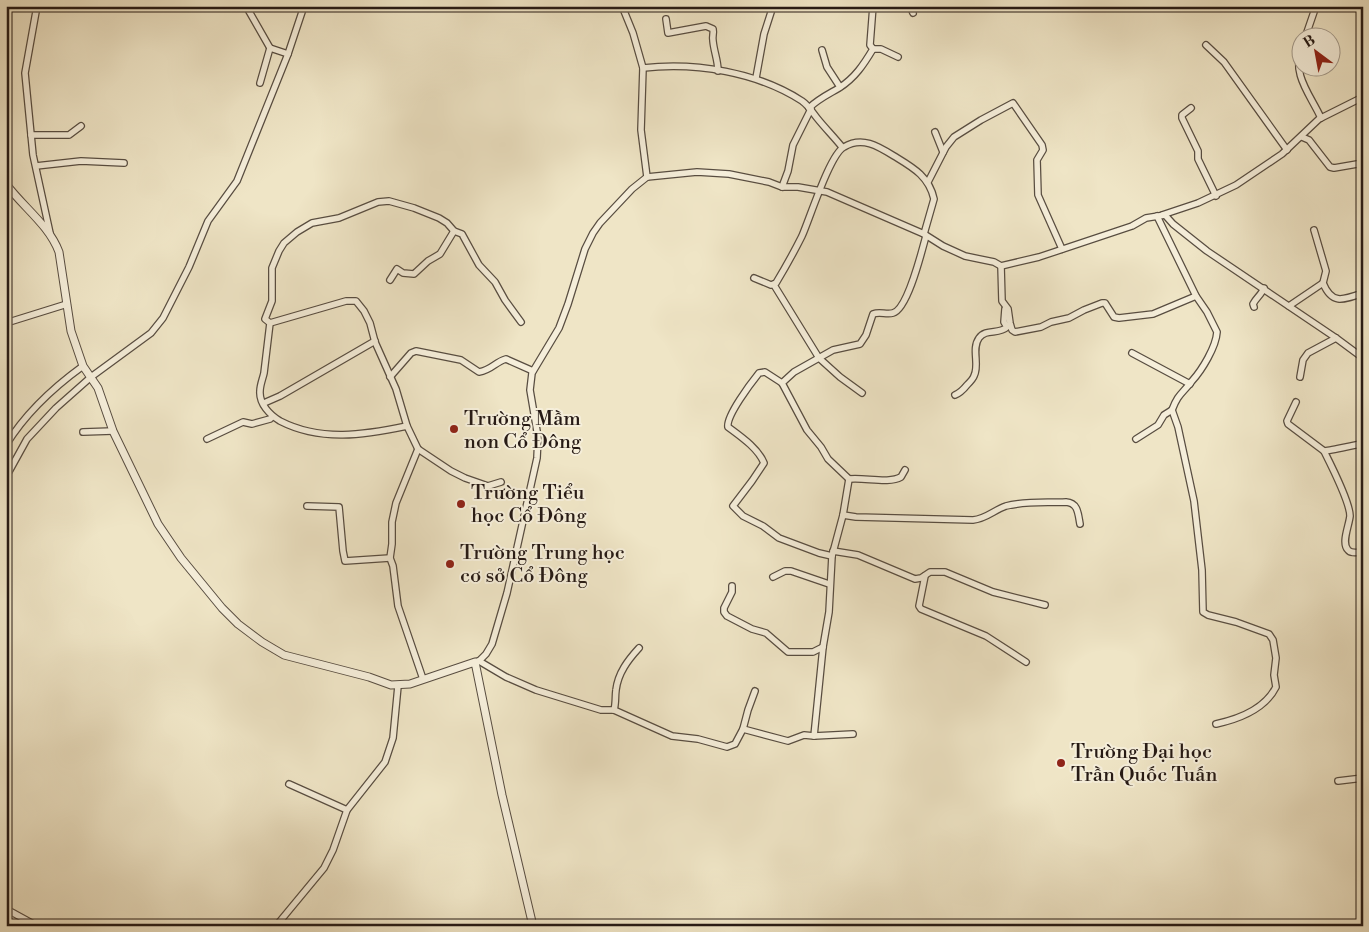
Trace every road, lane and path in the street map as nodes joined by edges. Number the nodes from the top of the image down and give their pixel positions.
1 (37, 6) edge
2 (246, 6) edge
3 (304, 6) edge
4 (622, 6) edge
5 (773, 6) edge
6 (873, 6) edge
7 (910, 6) edge
8 (1316, 6) edge
9 (913, 13) dead end
10 (666, 19) dead end
11 (1308, 28) edge
12 (1206, 45) dead end
13 (270, 48) junction
14 (873, 48) junction
15 (822, 50) dead end
16 (288, 54) junction
17 (898, 57) dead end
18 (644, 68) junction
19 (718, 71) junction
20 (756, 78) junction
21 (1300, 78) edge
22 (260, 83) dead end
23 (840, 87) junction
24 (1363, 97) edge
25 (1191, 108) dead end
26 (810, 109) junction
27 (1321, 118) junction
28 (81, 126) dead end
29 (935, 132) dead end
30 (31, 136) junction
31 (1302, 137) junction
32 (842, 147) junction
33 (1287, 150) junction
34 (943, 152) junction
35 (1363, 162) edge
36 (124, 163) dead end
37 (36, 166) junction
38 (647, 177) junction
39 (928, 182) junction
40 (6, 184) edge
41 (782, 187) junction
42 (818, 191) junction
43 (1216, 196) junction
44 (1160, 216) junction
45 (1314, 230) dead end
46 (454, 231) junction
47 (51, 235) junction
48 (925, 235) junction
49 (1062, 249) junction
50 (1001, 266) junction
51 (754, 278) dead end
52 (390, 280) dead end
53 (1323, 283) junction
54 (774, 285) junction
55 (1264, 288) junction
56 (1363, 293) edge
57 (1196, 296) junction
58 (66, 304) junction
59 (1005, 306) junction
60 (1288, 306) junction
61 (1254, 307) dead end
62 (521, 322) dead end
63 (6, 323) edge
64 (270, 323) junction
65 (1336, 338) junction
66 (375, 341) junction
67 (1132, 353) dead end
68 (819, 358) junction
69 (1363, 358) edge
70 (87, 371) junction
71 (533, 371) junction
72 (390, 377) junction
73 (1300, 377) dead end
74 (782, 383) junction
75 (1190, 384) junction
76 (862, 393) dead end
77 (955, 394) dead end
78 (1296, 402) dead end
79 (264, 403) junction
80 (1172, 410) junction
81 (272, 417) junction
82 (407, 426) junction
83 (113, 431) junction
84 (83, 432) dead end
85 (1136, 438) dead end
86 (207, 439) dead end
87 (1363, 443) edge
88 (6, 445) edge
89 (418, 450) junction
90 (1324, 451) junction
91 (905, 470) dead end
92 (6, 477) edge
93 (849, 479) junction
94 (501, 482) dead end
95 (307, 506) dead end
96 (843, 515) junction
97 (1080, 524) dead end
98 (1363, 552) edge
99 (833, 554) junction
100 (390, 558) junction
101 (926, 574) junction
102 (773, 577) dead end
103 (829, 584) junction
104 (732, 586) dead end
105 (1046, 605) dead end
106 (823, 646) junction
107 (639, 648) dead end
108 (477, 662) junction
109 (1026, 662) dead end
110 (423, 679) junction
111 (398, 686) junction
112 (756, 691) dead end
113 (614, 710) junction
114 (1216, 724) dead end
115 (743, 729) junction
116 (853, 734) dead end
117 (814, 736) junction
118 (1363, 778) edge
119 (1338, 781) dead end
120 (289, 784) dead end
121 (347, 810) junction
122 (6, 909) edge
123 (12, 913) junction
124 (6, 919) edge
125 (37, 926) edge
126 (276, 926) edge
127 (533, 926) edge

1 - 30 street
2 - 13 street
3 - 16 street
4 - 18 street
5 - 20 street
6 - 14 street
7 - 9 street
8 - 11 street
10 - 19 street
12 - 33 street
13 - 16 street
13 - 22 street
14 - 17 street
14 - 23 street
15 - 23 street
16 - 70 street
18 - 19 street
18 - 38 street
19 - 20 street
20 - 26 street
21 - 27 street
23 - 26 street
24 - 27 street
25 - 43 street
26 - 32 street
26 - 41 street
27 - 31 street
28 - 30 street
29 - 34 street
30 - 37 street
31 - 33 street
31 - 35 street
32 - 39 street
32 - 42 street
33 - 43 street
34 - 39 street
34 - 49 street
36 - 37 street
37 - 47 street
38 - 41 street
38 - 71 street
39 - 48 street
40 - 47 street
41 - 42 street
42 - 48 street
42 - 54 street
43 - 44 street
44 - 49 street
44 - 55 street
44 - 57 street
45 - 53 street
46 - 52 street
46 - 62 street
46 - 64 street
47 - 58 street
48 - 50 street
48 - 68 street
49 - 50 street
50 - 59 street
51 - 54 street
53 - 56 street
53 - 60 street
54 - 68 street
55 - 60 street
55 - 61 street
57 - 59 street
57 - 75 street
58 - 63 street
58 - 70 street
59 - 77 street
60 - 65 street
64 - 66 street
64 - 79 street
65 - 69 street
65 - 73 street
66 - 72 street
66 - 79 street
67 - 75 street
68 - 74 street
68 - 76 street
70 - 83 street
70 - 88 street
70 - 92 street
71 - 72 street
71 - 108 street
72 - 82 street
74 - 93 street
74 - 99 street
75 - 80 street
78 - 90 street
79 - 81 street
80 - 85 street
80 - 114 street
81 - 82 street
81 - 86 street
82 - 89 street
83 - 84 street
83 - 111 street
87 - 90 street
89 - 94 street
89 - 100 street
90 - 98 street
91 - 93 street
93 - 96 street
95 - 100 street
96 - 97 street
96 - 99 street
99 - 101 street
99 - 103 street
100 - 110 street
101 - 105 street
101 - 109 street
102 - 103 street
103 - 106 street
104 - 106 street
106 - 117 street
107 - 113 street
108 - 110 street
108 - 113 street
108 - 127 street
110 - 111 street
111 - 121 street
112 - 115 street
113 - 115 street
115 - 117 street
116 - 117 street
118 - 119 street
120 - 121 street
121 - 126 street
122 - 123 street
123 - 124 street
123 - 125 street

